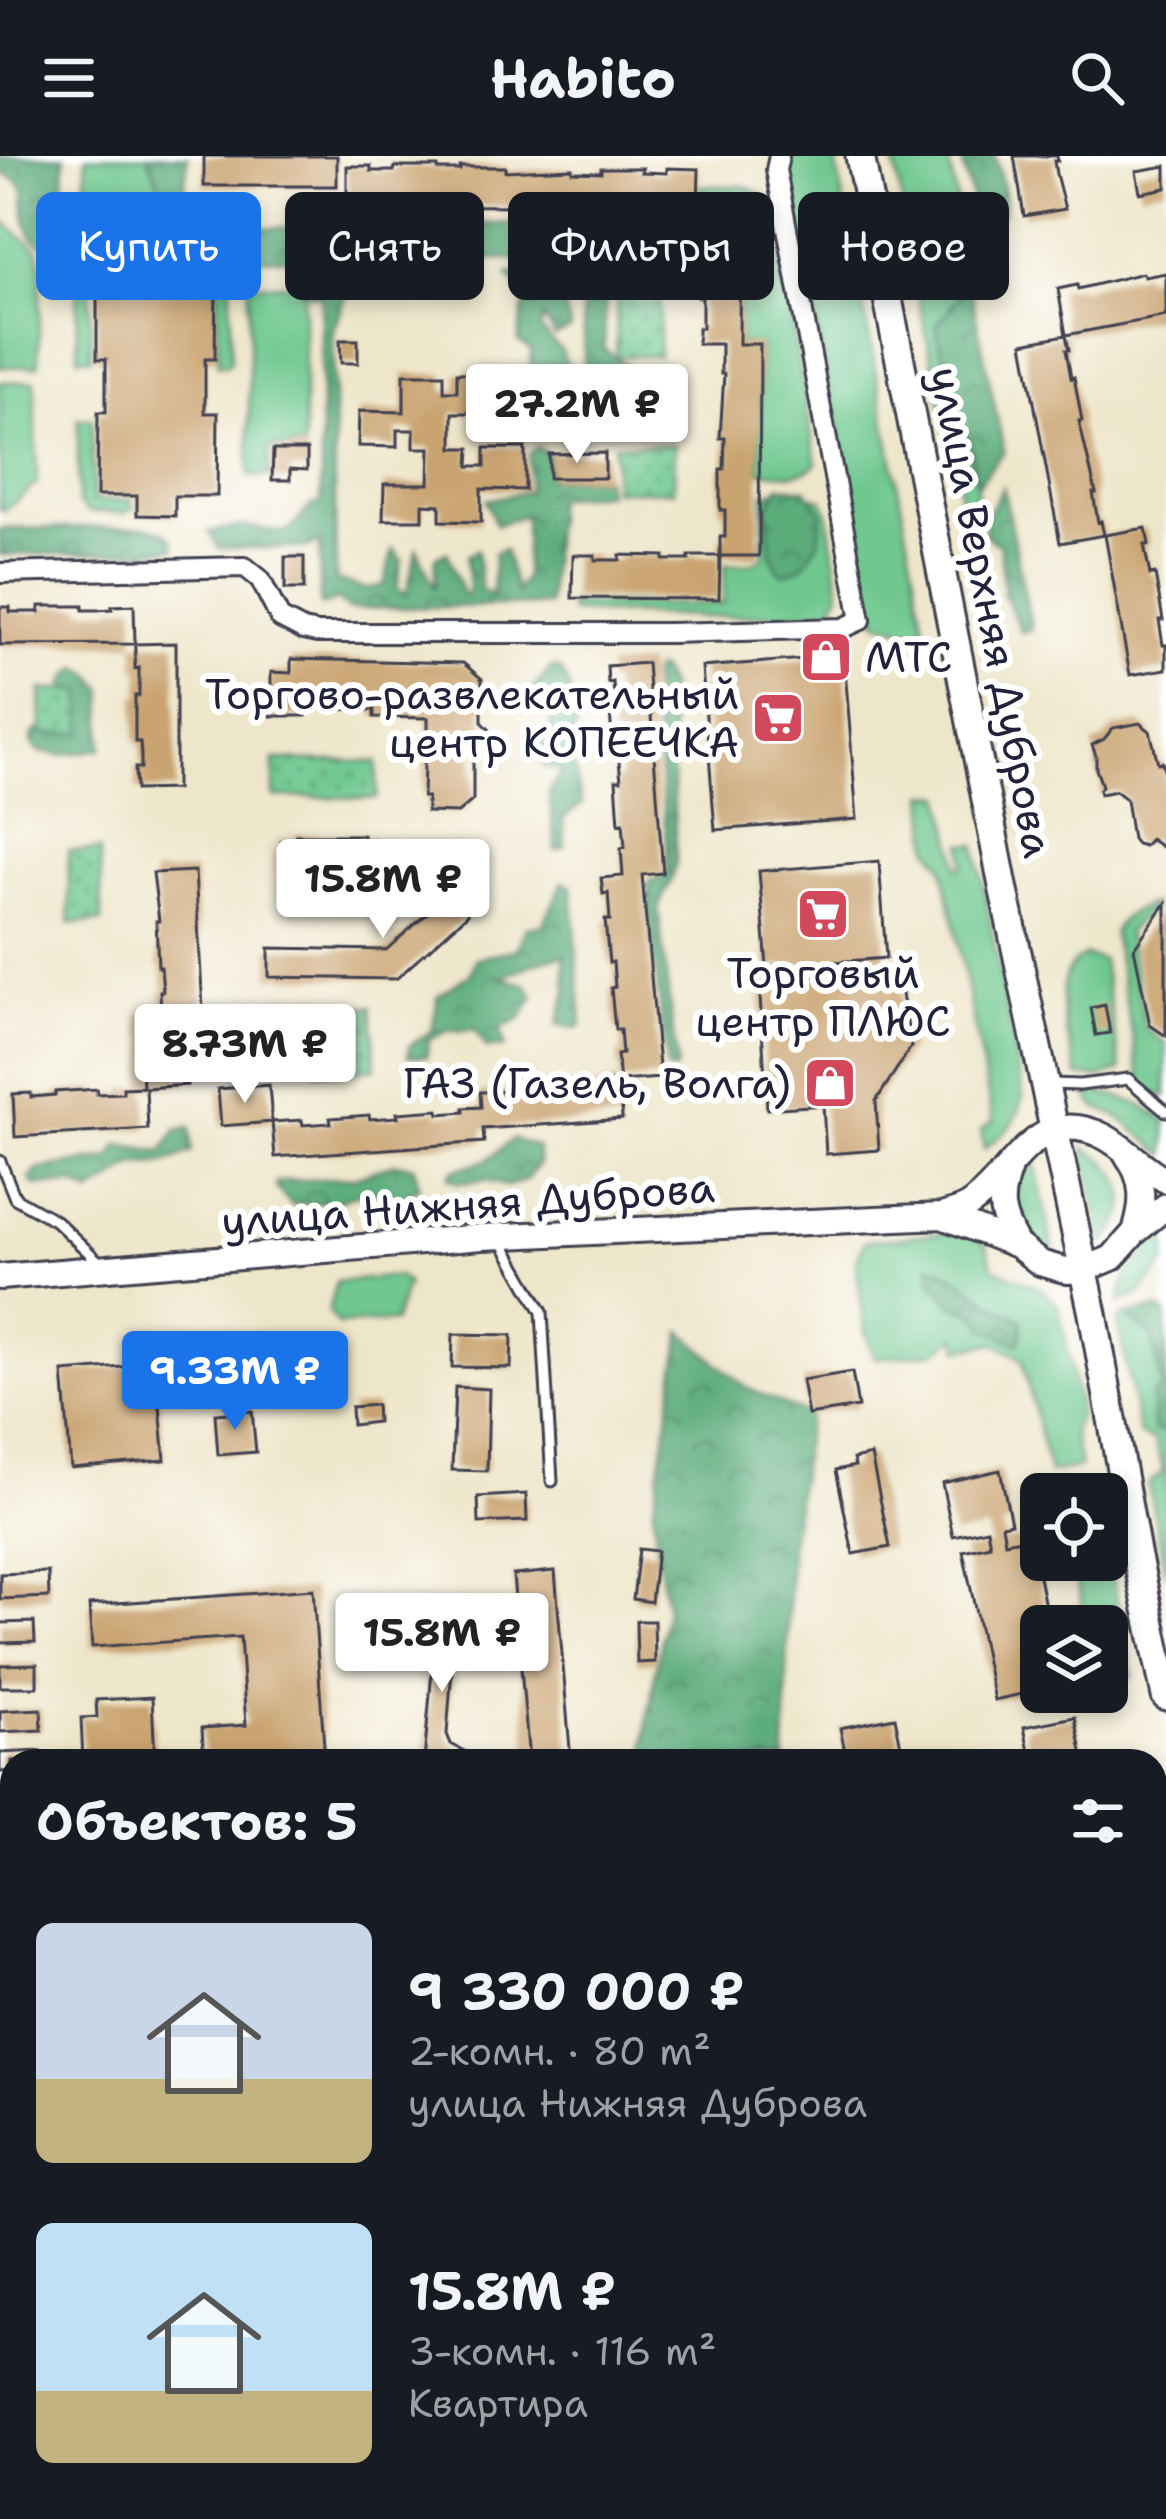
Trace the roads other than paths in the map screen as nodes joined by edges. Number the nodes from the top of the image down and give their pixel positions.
1 (779, 156) edge
2 (860, 156) edge
3 (0, 573) edge
4 (1043, 1084) junction
5 (1166, 1111) edge
6 (1054, 1131) junction
7 (1116, 1144) junction
8 (1017, 1156) junction
9 (0, 1161) edge
10 (1166, 1180) edge
11 (1166, 1206) edge
12 (942, 1216) junction
13 (499, 1236) junction
14 (1130, 1240) junction
15 (1017, 1245) junction
16 (1040, 1263) junction
17 (106, 1268) junction
18 (1083, 1270) junction
19 (0, 1277) edge
20 (1093, 1315) junction
21 (552, 1481) dead end
22 (1166, 1696) edge

1 - 3 street
2 - 4 main road, улица Верхняя Дуброва
4 - 5 lane
4 - 6 main road, улица Верхняя Дуброва
4 - 7 street
4 - 8 street, улица Верхняя Дуброва
6 - 7 street
6 - 8 street
6 - 18 main road, улица Верхняя Дуброва
7 - 10 street
7 - 14 street
8 - 12 street
8 - 15 street, улица Верхняя Дуброва
9 - 17 lane
11 - 14 street
12 - 13 street, улица Нижняя Дуброва
12 - 15 street, улица Нижняя Дуброва
13 - 17 street, улица Нижняя Дуброва
13 - 21 lane
14 - 18 street
14 - 20 street
15 - 16 street, улица Нижняя Дуброва
16 - 18 street, улица Нижняя Дуброва
16 - 20 street
17 - 19 street, улица Нижняя Дуброва
18 - 20 main road, улица Верхняя Дуброва
20 - 22 main road, улица Верхняя Дуброва

